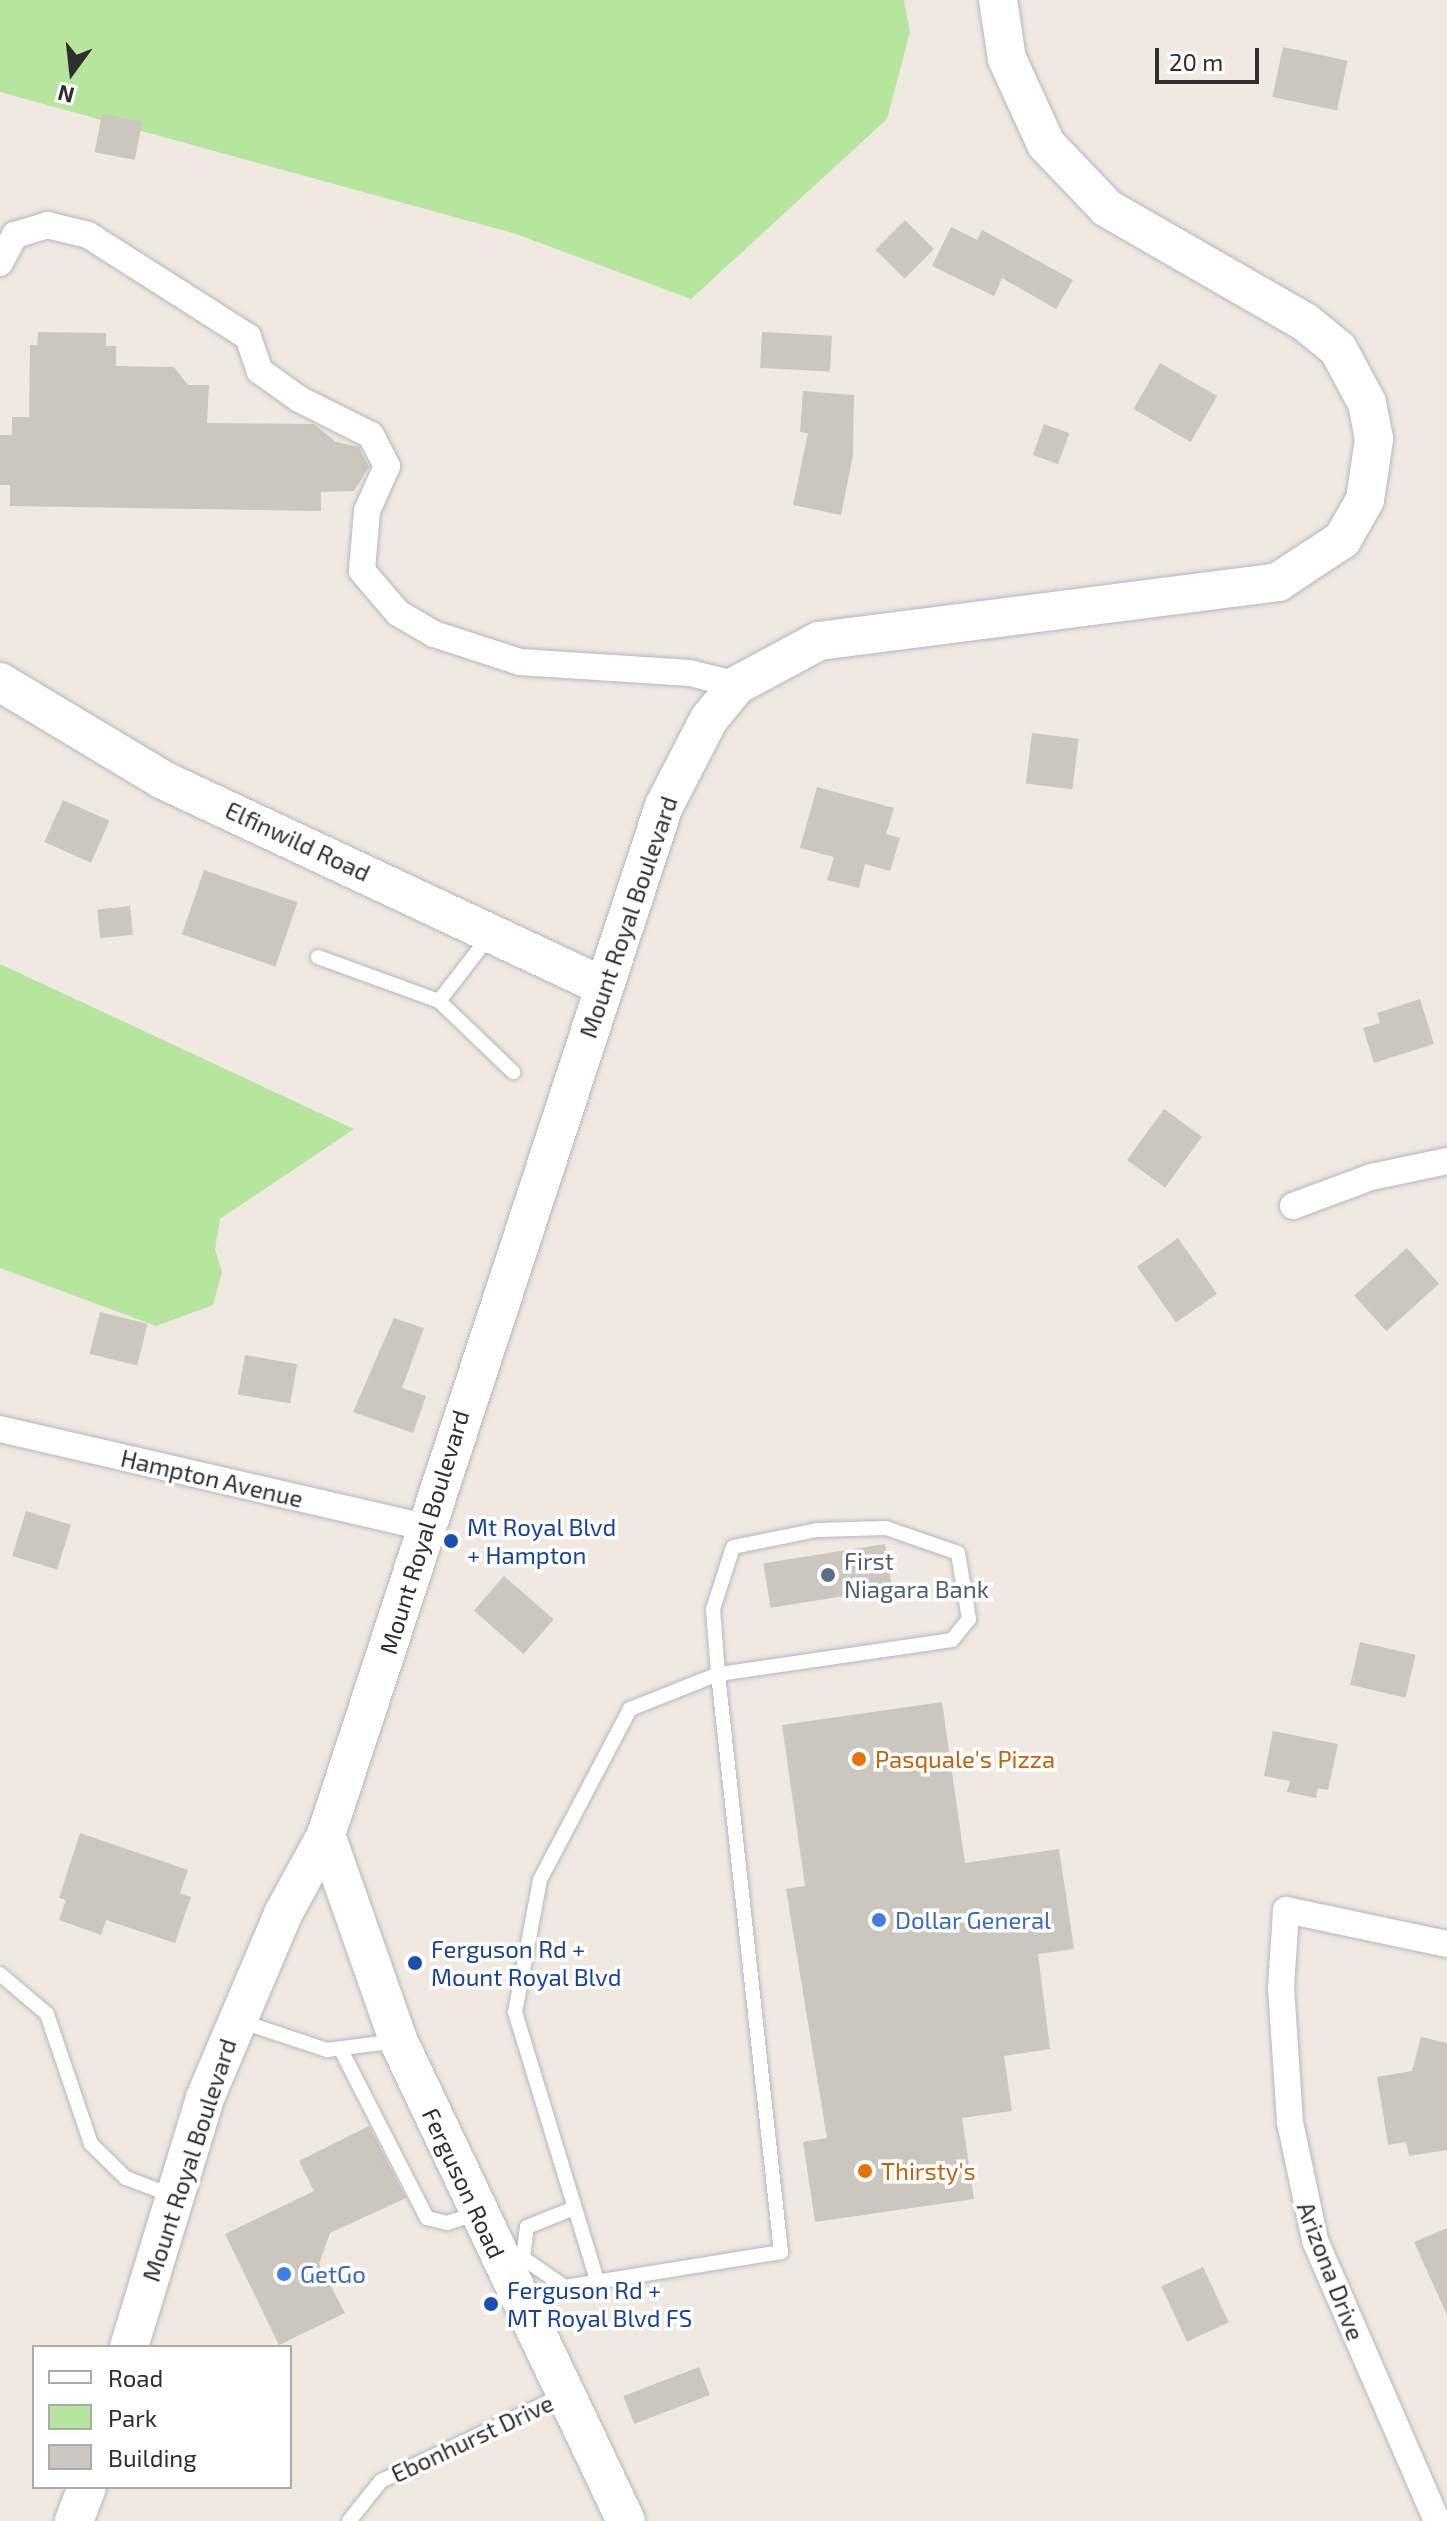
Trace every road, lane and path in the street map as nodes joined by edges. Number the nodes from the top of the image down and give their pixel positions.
1 (998, 0) edge
2 (0, 263) edge
3 (0, 682) edge
4 (737, 685) junction
5 (491, 934) junction
6 (318, 957) dead end
7 (603, 986) junction
8 (439, 1001) junction
9 (513, 1072) dead end
10 (1447, 1161) edge
11 (1293, 1206) dead end
12 (0, 1429) edge
13 (424, 1527) junction
14 (718, 1674) junction
15 (326, 1835) junction
16 (1447, 1944) edge
17 (0, 1974) edge
18 (236, 2019) junction
19 (398, 2040) junction
20 (341, 2050) junction
21 (174, 2196) junction
22 (574, 2208) junction
23 (478, 2213) junction
24 (515, 2265) junction
25 (597, 2280) junction
26 (130, 2345) edge
27 (565, 2394) junction
28 (86, 2489) edge
29 (74, 2521) edge
30 (349, 2521) edge
31 (626, 2521) edge
32 (1437, 2521) edge

1 - 4 main road, Mount Royal Boulevard
2 - 4 street
3 - 5 main road, Elfinwild Road
4 - 7 main road, Mount Royal Boulevard
5 - 7 main road, Elfinwild Road
5 - 8 lane
6 - 8 lane
7 - 13 main road, Mount Royal Boulevard
8 - 9 lane
10 - 11 street
12 - 13 street, Hampton Avenue
13 - 15 main road, Mount Royal Boulevard
14 - 14 lane
14 - 22 lane
14 - 25 lane
15 - 18 main road, Mount Royal Boulevard
15 - 19 main road, Ferguson Road
16 - 32 street, Arizona Drive
17 - 21 lane
18 - 20 lane
18 - 21 main road, Mount Royal Boulevard
19 - 20 lane
19 - 23 main road, Ferguson Road
20 - 23 lane
21 - 26 main road, Mount Royal Boulevard
22 - 24 lane
22 - 25 lane
23 - 24 main road, Ferguson Road
24 - 25 lane
24 - 27 main road, Ferguson Road
27 - 30 lane, Ebonhurst Drive
27 - 31 main road, Ferguson Road
28 - 29 main road

